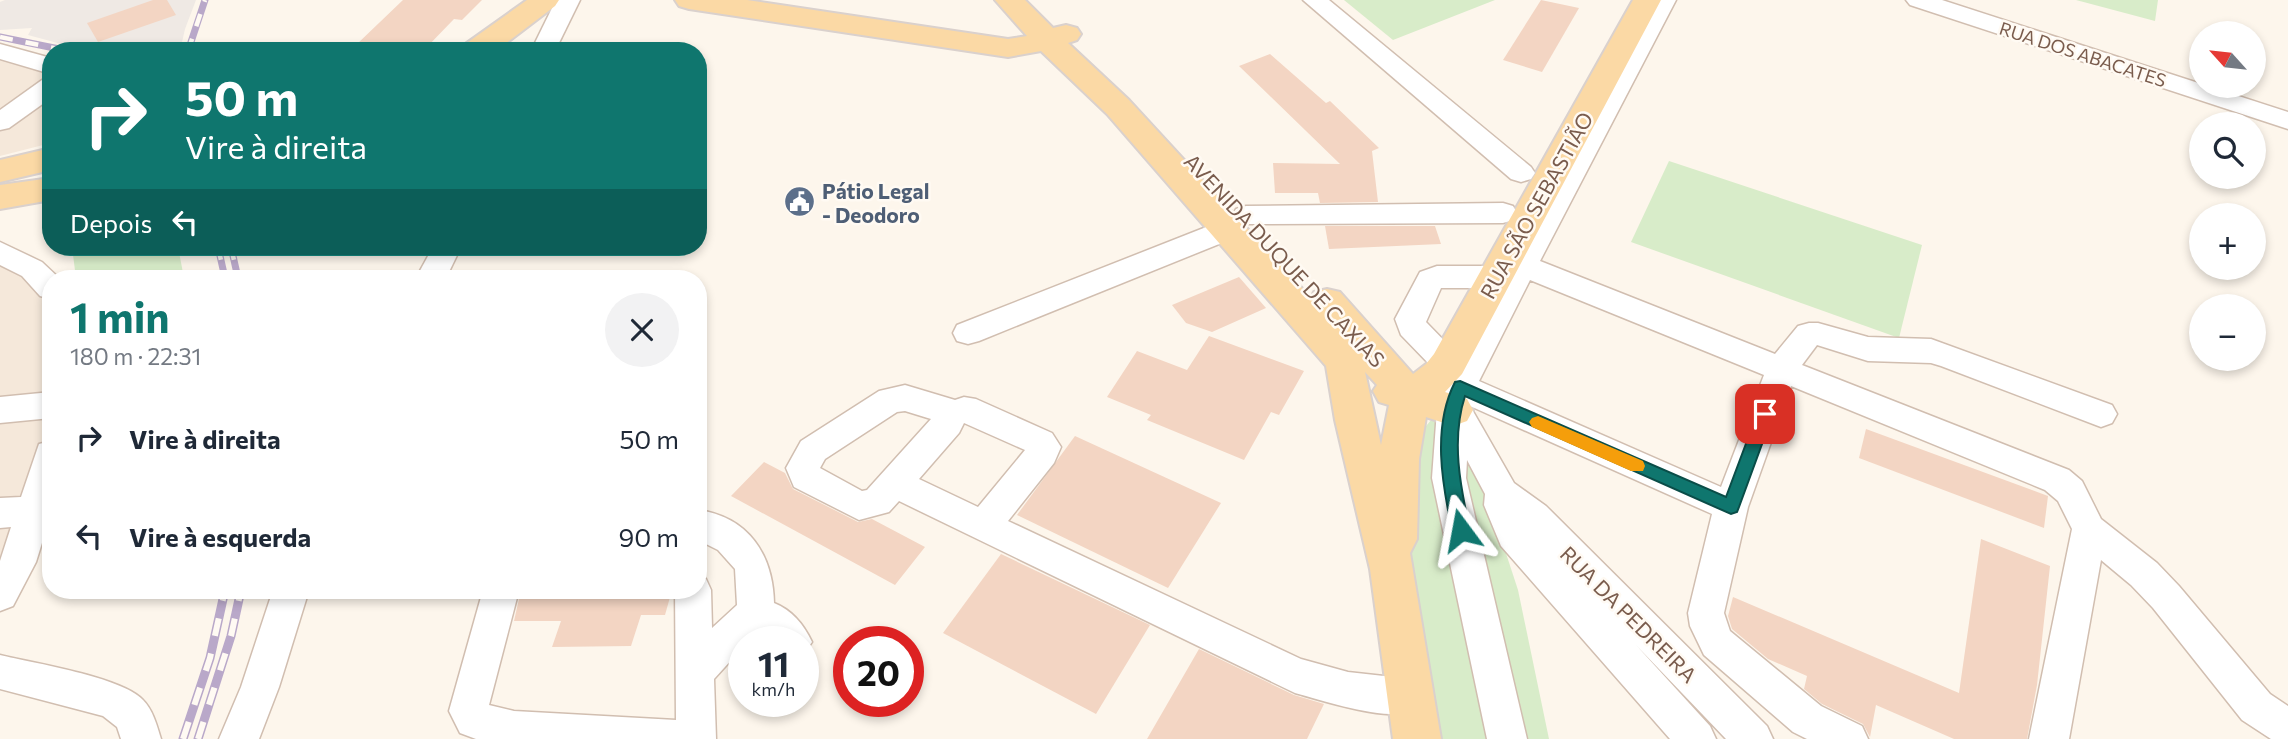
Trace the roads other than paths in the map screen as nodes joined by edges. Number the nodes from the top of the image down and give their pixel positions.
1 (513, 0) edge
2 (546, 0) edge
3 (568, 0) edge
4 (689, 0) edge
5 (1009, 0) edge
6 (1038, 0) edge
7 (1315, 0) edge
8 (1647, 0) edge
9 (1664, 0) edge
10 (1918, 0) edge
11 (1058, 36) junction
12 (458, 42) edge
13 (489, 42) edge
14 (529, 42) edge
15 (547, 42) edge
16 (0, 51) edge
17 (42, 63) edge
18 (42, 92) edge
19 (2288, 121) edge
20 (0, 122) edge
21 (42, 161) edge
22 (0, 171) edge
23 (1521, 173) dead end
24 (42, 190) edge
25 (0, 197) edge
26 (1503, 213) dead end
27 (1238, 223) junction
28 (1, 253) edge
29 (1509, 267) junction
30 (42, 280) edge
31 (968, 334) dead end
32 (1344, 361) junction
33 (1782, 368) junction
34 (1442, 387) junction
35 (42, 406) edge
36 (0, 410) edge
37 (2101, 414) dead end
38 (948, 415) junction
39 (895, 483) junction
40 (42, 486) edge
41 (1502, 493) junction
42 (1731, 507) junction
43 (35, 511) junction
44 (0, 513) edge
45 (707, 525) edge
46 (983, 526) junction
47 (2089, 530) junction
48 (1392, 569) junction
49 (0, 595) edge
50 (499, 599) edge
51 (694, 599) edge
52 (288, 602) edge
53 (756, 613) junction
54 (778, 626) edge
55 (0, 672) edge
56 (695, 673) junction
57 (1414, 718) edge
58 (138, 728) edge
59 (2288, 728) edge
60 (513, 734) edge
61 (239, 739) edge
62 (677, 739) edge
63 (696, 739) edge
64 (1507, 739) edge
65 (1696, 739) edge
66 (1754, 739) edge
67 (1848, 739) edge
68 (2049, 739) edge

1 - 12 main road
2 - 13 main road
2 - 14 street
3 - 15 street
4 - 11 main road
5 - 11 main road, AVENIDA DUQUE DE CAXIAS
6 - 11 main road, AVENIDA DUQUE DE CAXIAS
7 - 23 street
8 - 29 main road, RUA SÃO SEBASTIÃO
9 - 29 street, RUA SÃO SEBASTIÃO
10 - 19 street, RUA DOS ABACATES
11 - 27 main road, AVENIDA DUQUE DE CAXIAS
16 - 17 street
18 - 20 street
21 - 22 main road
24 - 25 main road
26 - 27 street
27 - 31 street
27 - 32 main road, AVENIDA DUQUE DE CAXIAS
27 - 34 main road, AVENIDA DUQUE DE CAXIAS
28 - 30 street
29 - 33 street
29 - 34 main road, RUA SÃO SEBASTIÃO
29 - 34 street
32 - 34 main road
32 - 48 main road, AVENIDA DUQUE DE CAXIAS
33 - 37 street
33 - 42 street
33 - 47 street
34 - 41 street, RUA DA PEDREIRA
34 - 42 street
34 - 48 main road, AVENIDA DUQUE DE CAXIAS
34 - 64 street
35 - 36 street
38 - 39 street
38 - 39 street
38 - 46 street
39 - 46 street
40 - 43 street
41 - 65 street, RUA DA PEDREIRA
41 - 66 street, RUA DA PEDREIRA
42 - 67 street
43 - 44 street
43 - 49 street
45 - 53 street
46 - 57 street
47 - 59 street
47 - 68 street
48 - 57 main road, AVENIDA DUQUE DE CAXIAS
50 - 60 street
51 - 56 street
52 - 61 street
53 - 54 street
53 - 56 street
55 - 58 street
56 - 63 street
60 - 62 street

